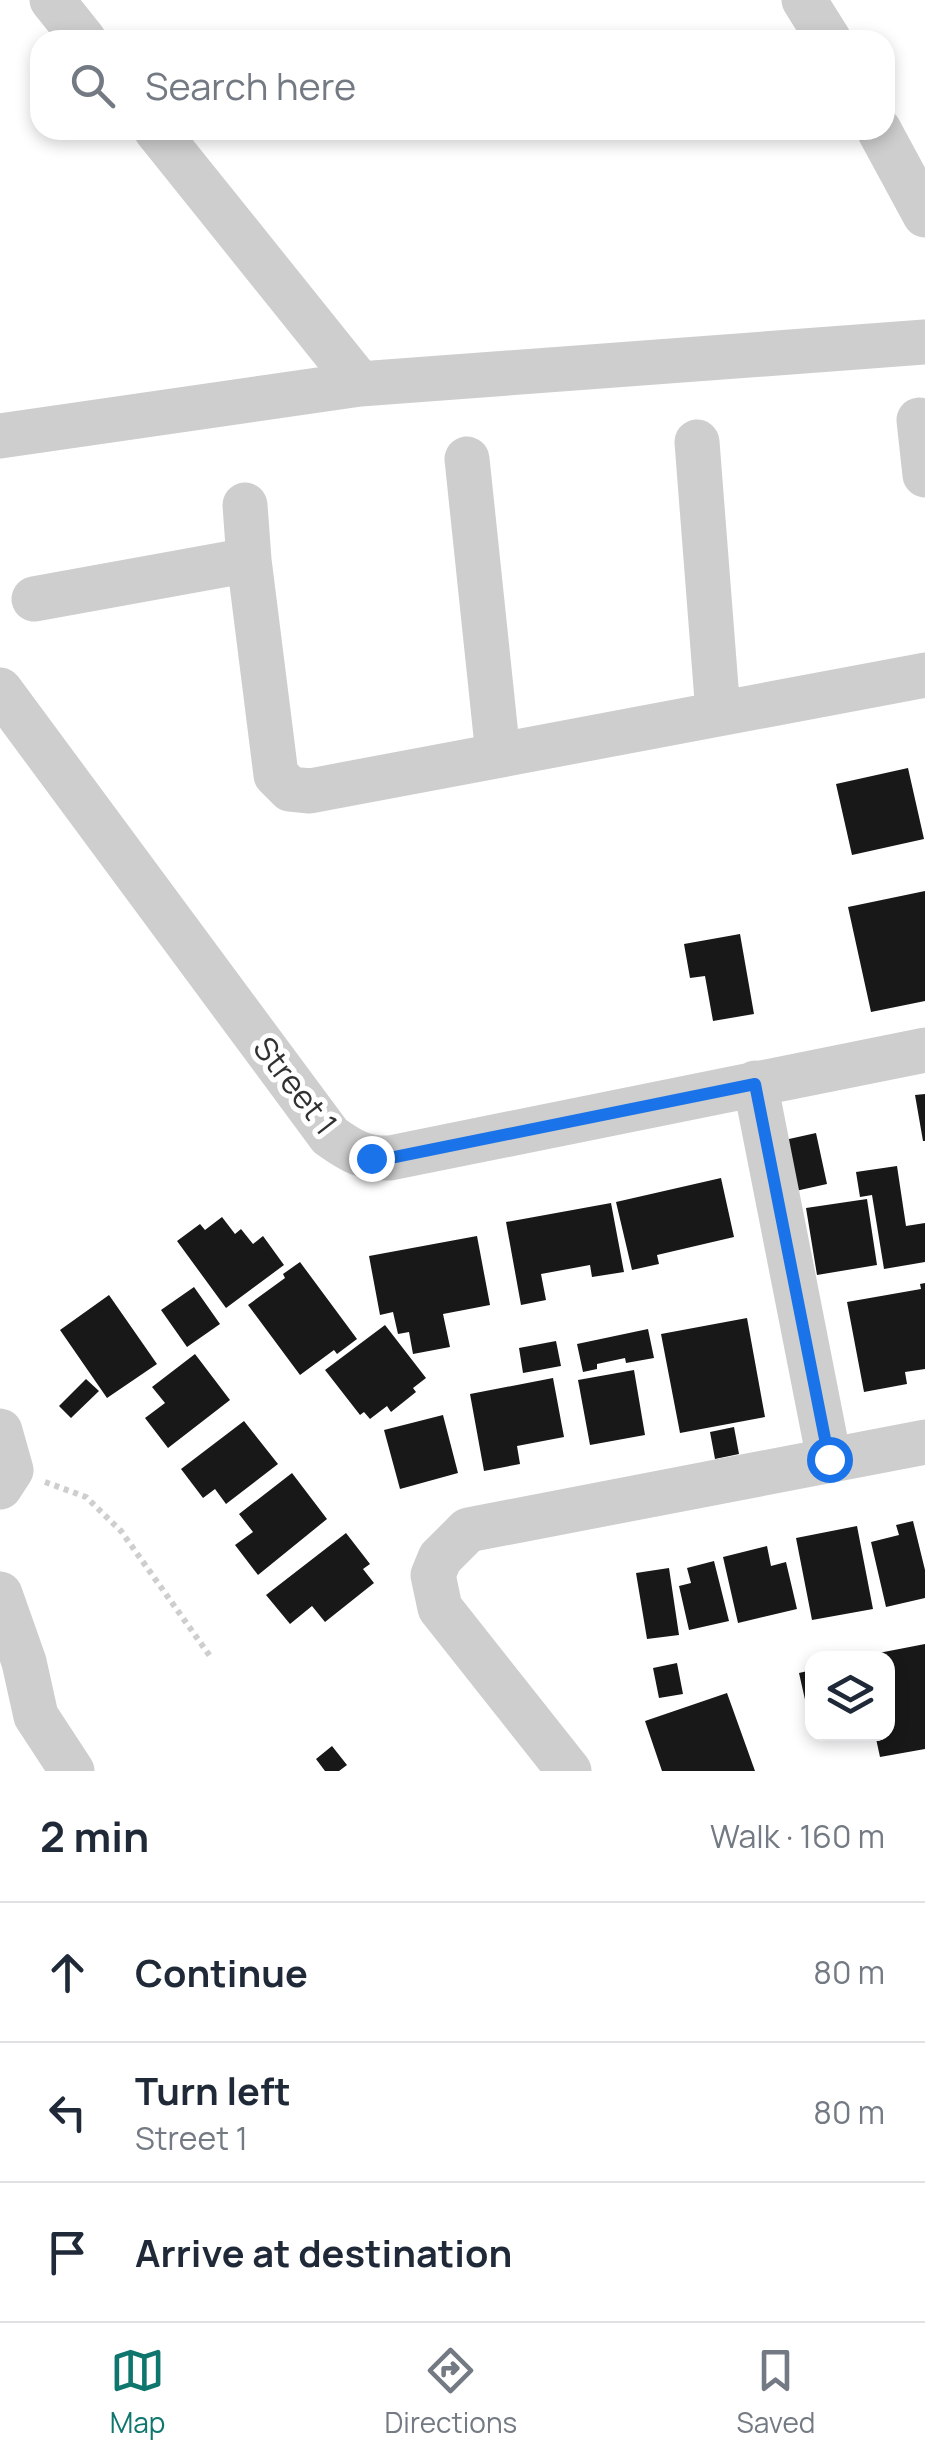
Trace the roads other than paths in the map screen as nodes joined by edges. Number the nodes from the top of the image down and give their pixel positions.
1 (52, 0) edge
2 (804, 0) edge
3 (76, 30) edge
4 (823, 30) edge
5 (164, 140) edge
6 (884, 140) edge
7 (925, 215) edge
8 (925, 342) edge
9 (360, 384) junction
10 (919, 420) dead end
11 (0, 436) edge
12 (696, 442) dead end
13 (466, 459) dead end
14 (925, 475) edge
15 (246, 506) dead end
16 (248, 560) junction
17 (34, 598) dead end
18 (925, 675) edge
19 (0, 690) edge
20 (718, 714) junction
21 (498, 755) junction
22 (925, 1050) edge
23 (755, 1084) junction
24 (925, 1442) edge
25 (829, 1459) junction
26 (0, 1594) edge
27 (72, 1771) edge
28 (569, 1771) edge

1 - 3 street
2 - 4 street
5 - 9 street
6 - 7 street
8 - 9 street
9 - 11 street
10 - 14 street
12 - 20 street
13 - 21 street
15 - 16 street
16 - 17 street
16 - 21 street
18 - 20 street
19 - 23 street, Street 1
20 - 21 street
22 - 23 street, Street 1
23 - 25 street
24 - 25 street
25 - 28 street
26 - 27 street

